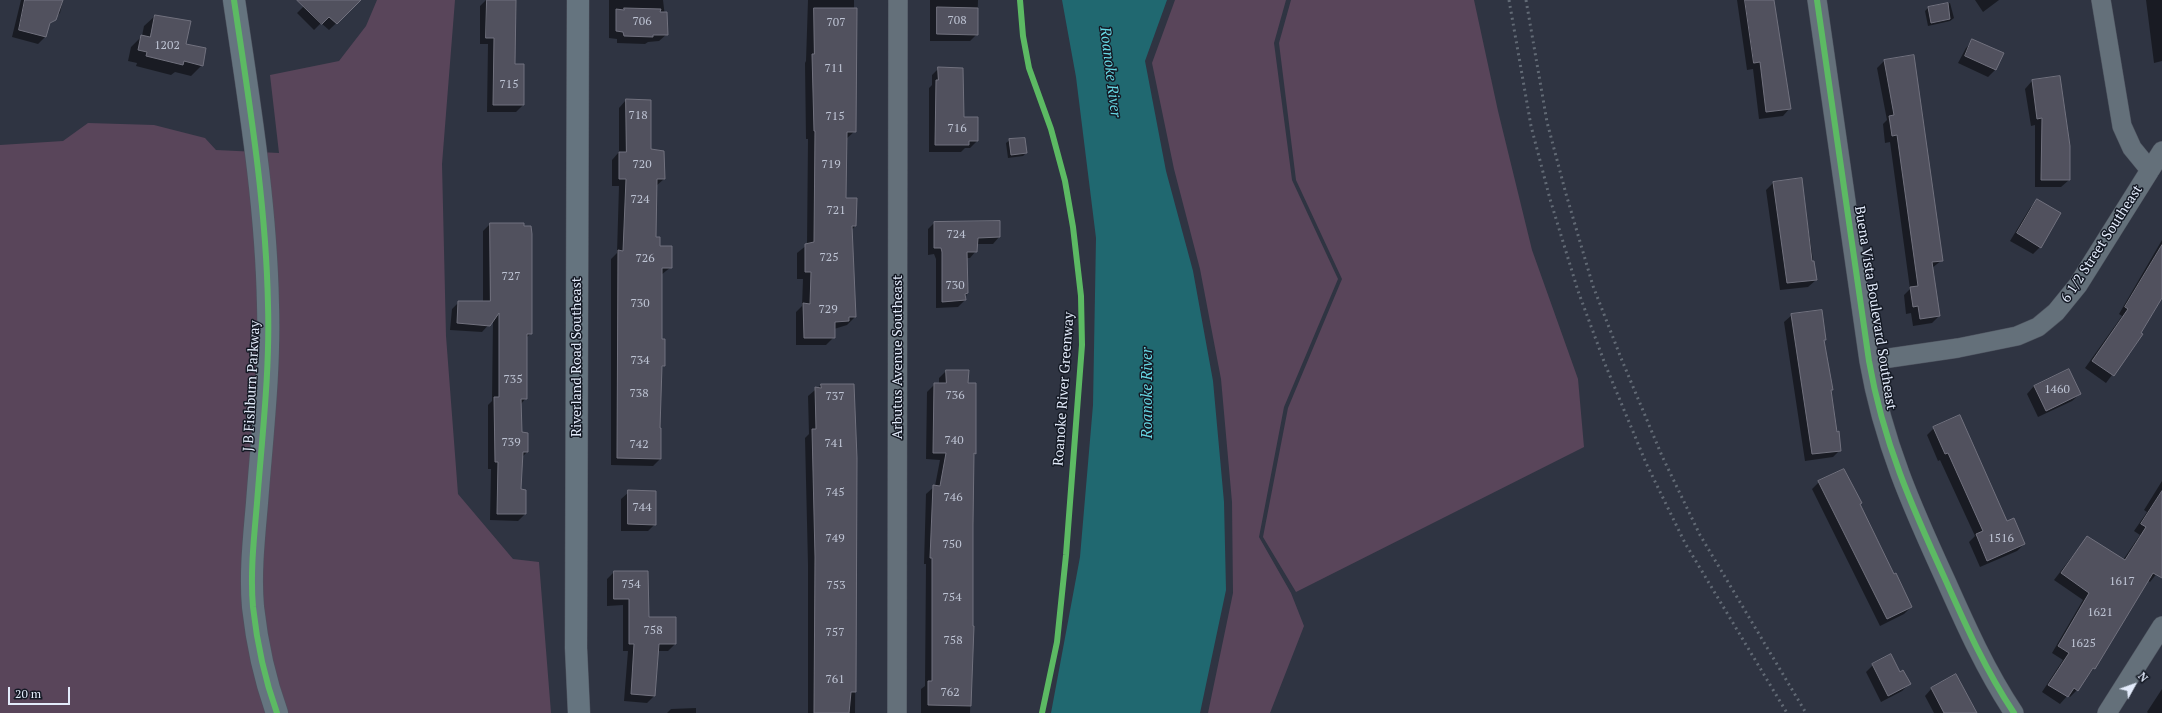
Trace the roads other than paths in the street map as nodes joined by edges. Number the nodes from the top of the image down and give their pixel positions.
1 (234, 0) edge
2 (578, 0) edge
3 (898, 0) edge
4 (1817, 0) edge
5 (2101, 0) edge
6 (2162, 151) edge
7 (2150, 170) junction
8 (1869, 361) junction
9 (2162, 626) edge
10 (276, 713) edge
11 (579, 713) edge
12 (897, 713) edge
13 (2014, 713) edge
14 (2107, 713) edge

1 - 10 street, J B Fishburn Parkway
2 - 11 street, Riverland Road Southeast
3 - 12 street, Arbutus Avenue Southeast
4 - 8 street, Buena Vista Boulevard Southeast
5 - 7 street
6 - 7 street, 6 1/2 Street Southeast
7 - 8 street, 6 1/2 Street Southeast
8 - 13 street, Buena Vista Boulevard Southeast
9 - 14 street

